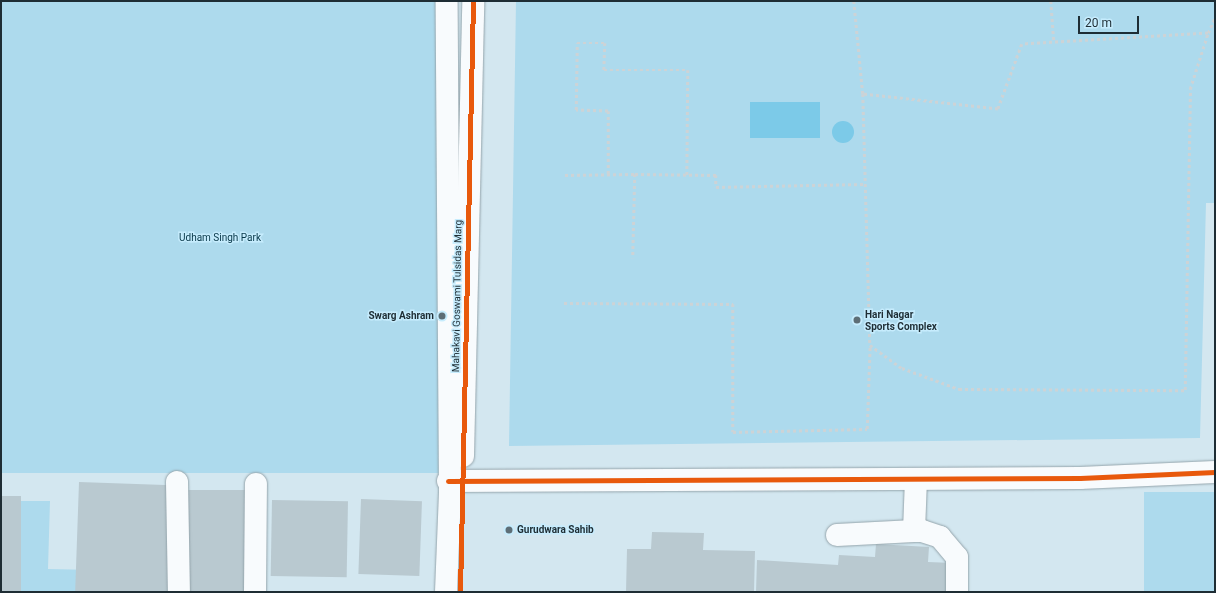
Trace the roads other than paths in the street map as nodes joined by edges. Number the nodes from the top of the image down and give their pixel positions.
1 (447, 1) edge
2 (473, 1) edge
3 (1215, 472) edge
4 (916, 479) junction
5 (455, 481) junction
6 (177, 482) dead end
7 (256, 484) dead end
8 (914, 531) junction
9 (837, 535) dead end
10 (179, 592) edge
11 (255, 592) edge
12 (446, 592) edge
13 (460, 592) edge
14 (957, 592) edge

1 - 5 street, Mahakavi Goswami Tulsidas Marg
2 - 5 street, Mahakavi Goswami Tulsidas Marg
3 - 4 street
4 - 5 street
4 - 8 street
5 - 12 street, Mahakavi Goswami Tulsidas Marg
5 - 13 street, Mahakavi Goswami Tulsidas Marg
6 - 10 street
7 - 11 street
8 - 9 street
8 - 14 street

